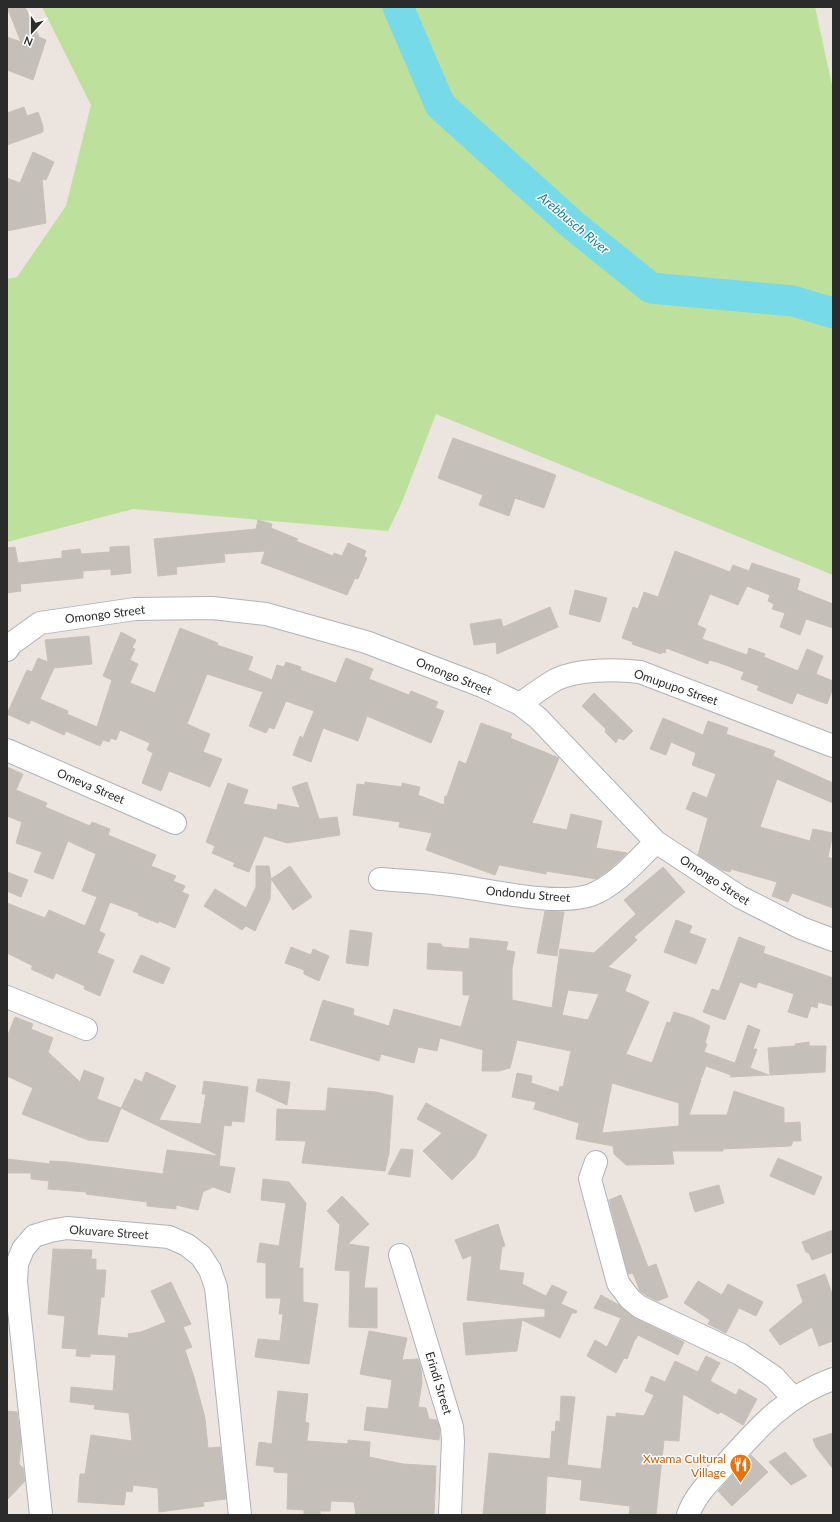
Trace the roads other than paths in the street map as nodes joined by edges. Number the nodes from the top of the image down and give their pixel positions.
1 (7, 650) edge
2 (520, 704) junction
3 (833, 746) edge
4 (7, 750) edge
5 (175, 823) dead end
6 (656, 842) junction
7 (380, 879) dead end
8 (833, 940) edge
9 (7, 997) edge
10 (86, 1029) dead end
11 (596, 1162) dead end
12 (400, 1255) dead end
13 (833, 1379) edge
14 (793, 1398) junction
15 (41, 1515) edge
16 (240, 1515) edge
17 (450, 1515) edge
18 (688, 1515) edge

1 - 2 street, Omongo Street
2 - 3 street, Omupupo Street
2 - 6 street, Omongo Street
4 - 5 street, Omeva Street
6 - 7 street, Ondondu Street
6 - 8 street, Omongo Street
9 - 10 street
11 - 14 street
12 - 17 street, Erindi Street
13 - 14 street
14 - 18 street
15 - 16 street, Okuvare Street

